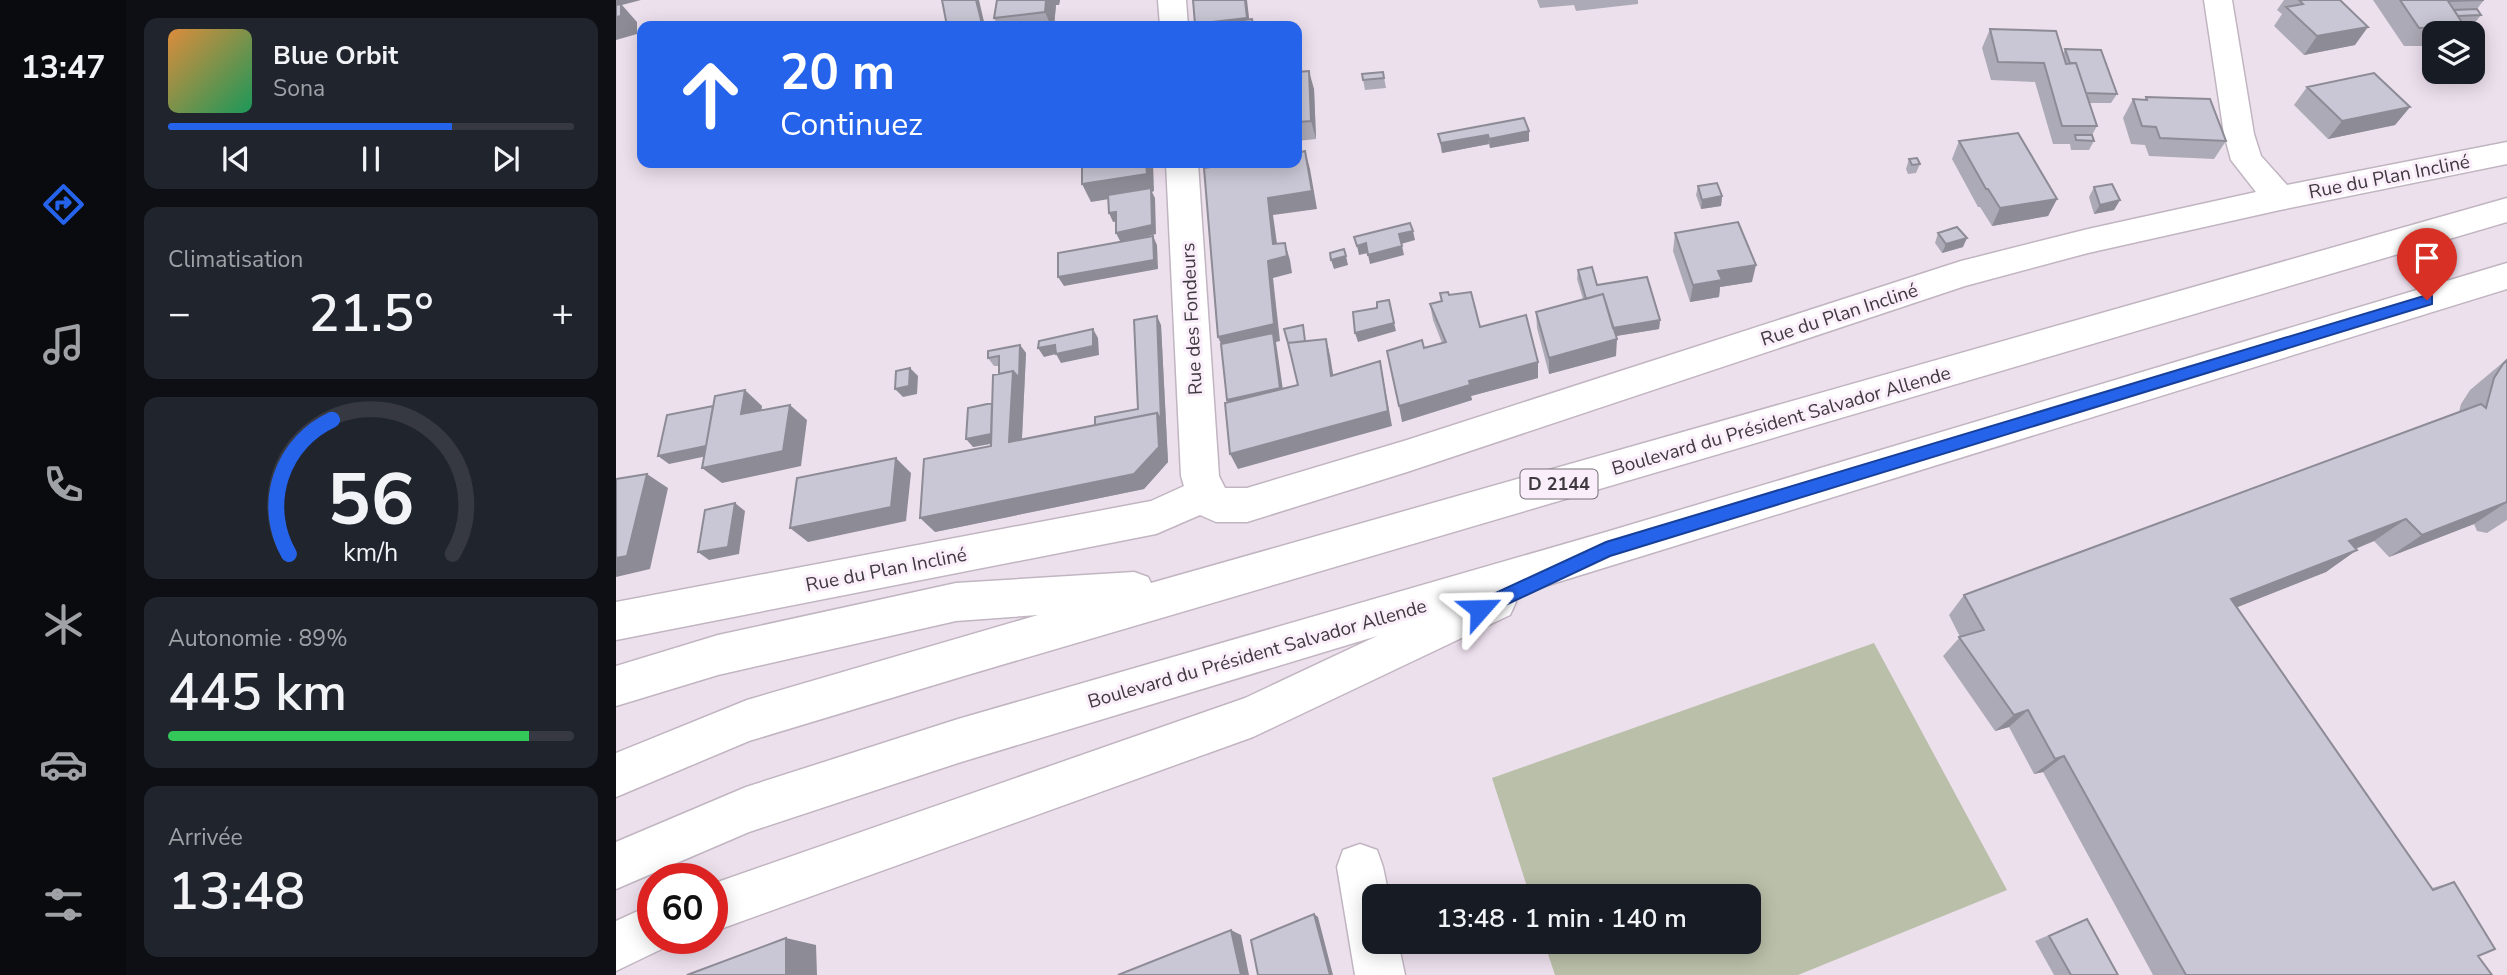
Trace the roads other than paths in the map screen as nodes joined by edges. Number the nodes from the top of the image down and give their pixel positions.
1 (1172, 0) edge
2 (2218, 0) edge
3 (1174, 21) edge
4 (2507, 153) edge
5 (1182, 168) edge
6 (2280, 198) junction
7 (2507, 210) edge
8 (2507, 276) edge
9 (1203, 485) junction
10 (1606, 550) junction
11 (1209, 585) junction
12 (616, 621) edge
13 (616, 686) edge
14 (616, 775) edge
15 (616, 866) edge
16 (1360, 867) dead end
17 (728, 902) edge
18 (637, 936) edge
19 (616, 947) edge
20 (1380, 975) edge

1 - 3 main road
2 - 6 main road
4 - 6 main road, Rue du Plan Incliné
5 - 9 main road, Rue des Fondeurs
6 - 9 main road, Rue du Plan Incliné
7 - 11 main road, Boulevard du Président Salvador Allende / D 2144
8 - 10 main road, Boulevard du Président Salvador Allende
9 - 12 main road, Rue du Plan Incliné
10 - 15 main road, Boulevard du Président Salvador Allende
10 - 17 main road
11 - 13 main road
11 - 14 main road, Boulevard du Président Salvador Allende / D 2144
16 - 20 main road
18 - 19 main road

